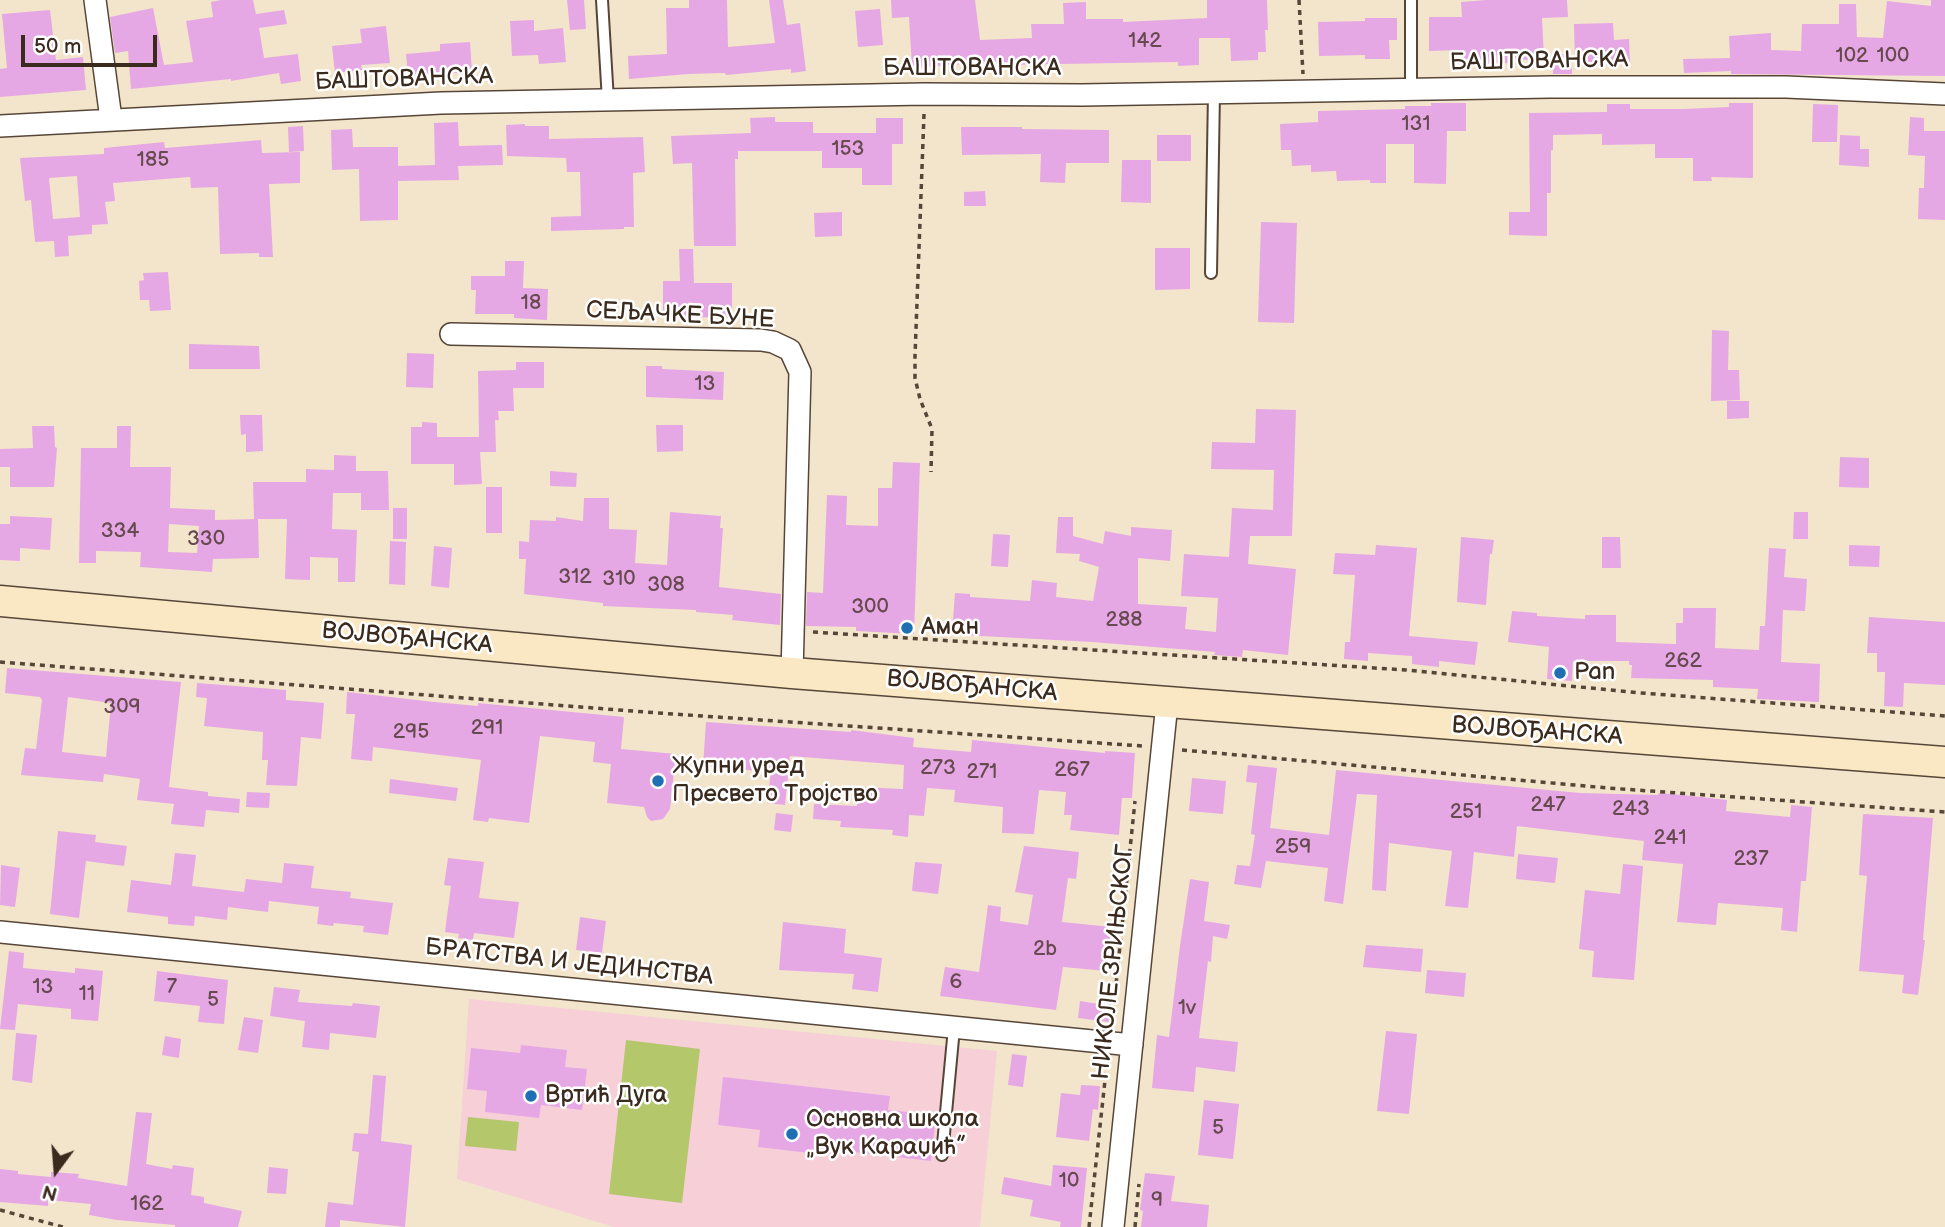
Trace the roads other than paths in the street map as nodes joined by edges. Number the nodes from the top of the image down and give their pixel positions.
1 (95, 0) edge
2 (602, 0) edge
3 (1411, 0) edge
4 (1411, 90) junction
5 (1214, 92) junction
6 (1945, 94) edge
7 (608, 101) junction
8 (111, 119) junction
9 (0, 126) edge
10 (1211, 273) dead end
11 (451, 334) dead end
12 (0, 601) edge
13 (792, 673) junction
14 (1167, 703) junction
15 (1945, 762) edge
16 (0, 932) edge
17 (954, 1028) junction
18 (1132, 1045) junction
19 (943, 1155) dead end
20 (1113, 1227) edge

1 - 8 street
2 - 7 lane
3 - 4 lane
4 - 5 street, БАШТОВАНСКА
4 - 6 street, БАШТОВАНСКА
5 - 7 street, БАШТОВАНСКА
5 - 10 lane
7 - 8 street, БАШТОВАНСКА
8 - 9 street, БАШТОВАНСКА
11 - 13 street, СЕЉАЧКЕ БУНЕ
12 - 13 main road, ВОЈВОЂАНСКА
13 - 14 main road, ВОЈВОЂАНСКА
14 - 15 main road, ВОЈВОЂАНСКА
14 - 18 street, НИКОЛЕ ЗРИЊСКОГ
16 - 17 street, БРАТСТВА И ЈЕДИНСТВА
17 - 18 street, БРАТСТВА И ЈЕДИНСТВА
17 - 19 lane
18 - 20 street, НИКОЛЕ ЗРИЊСКОГ

